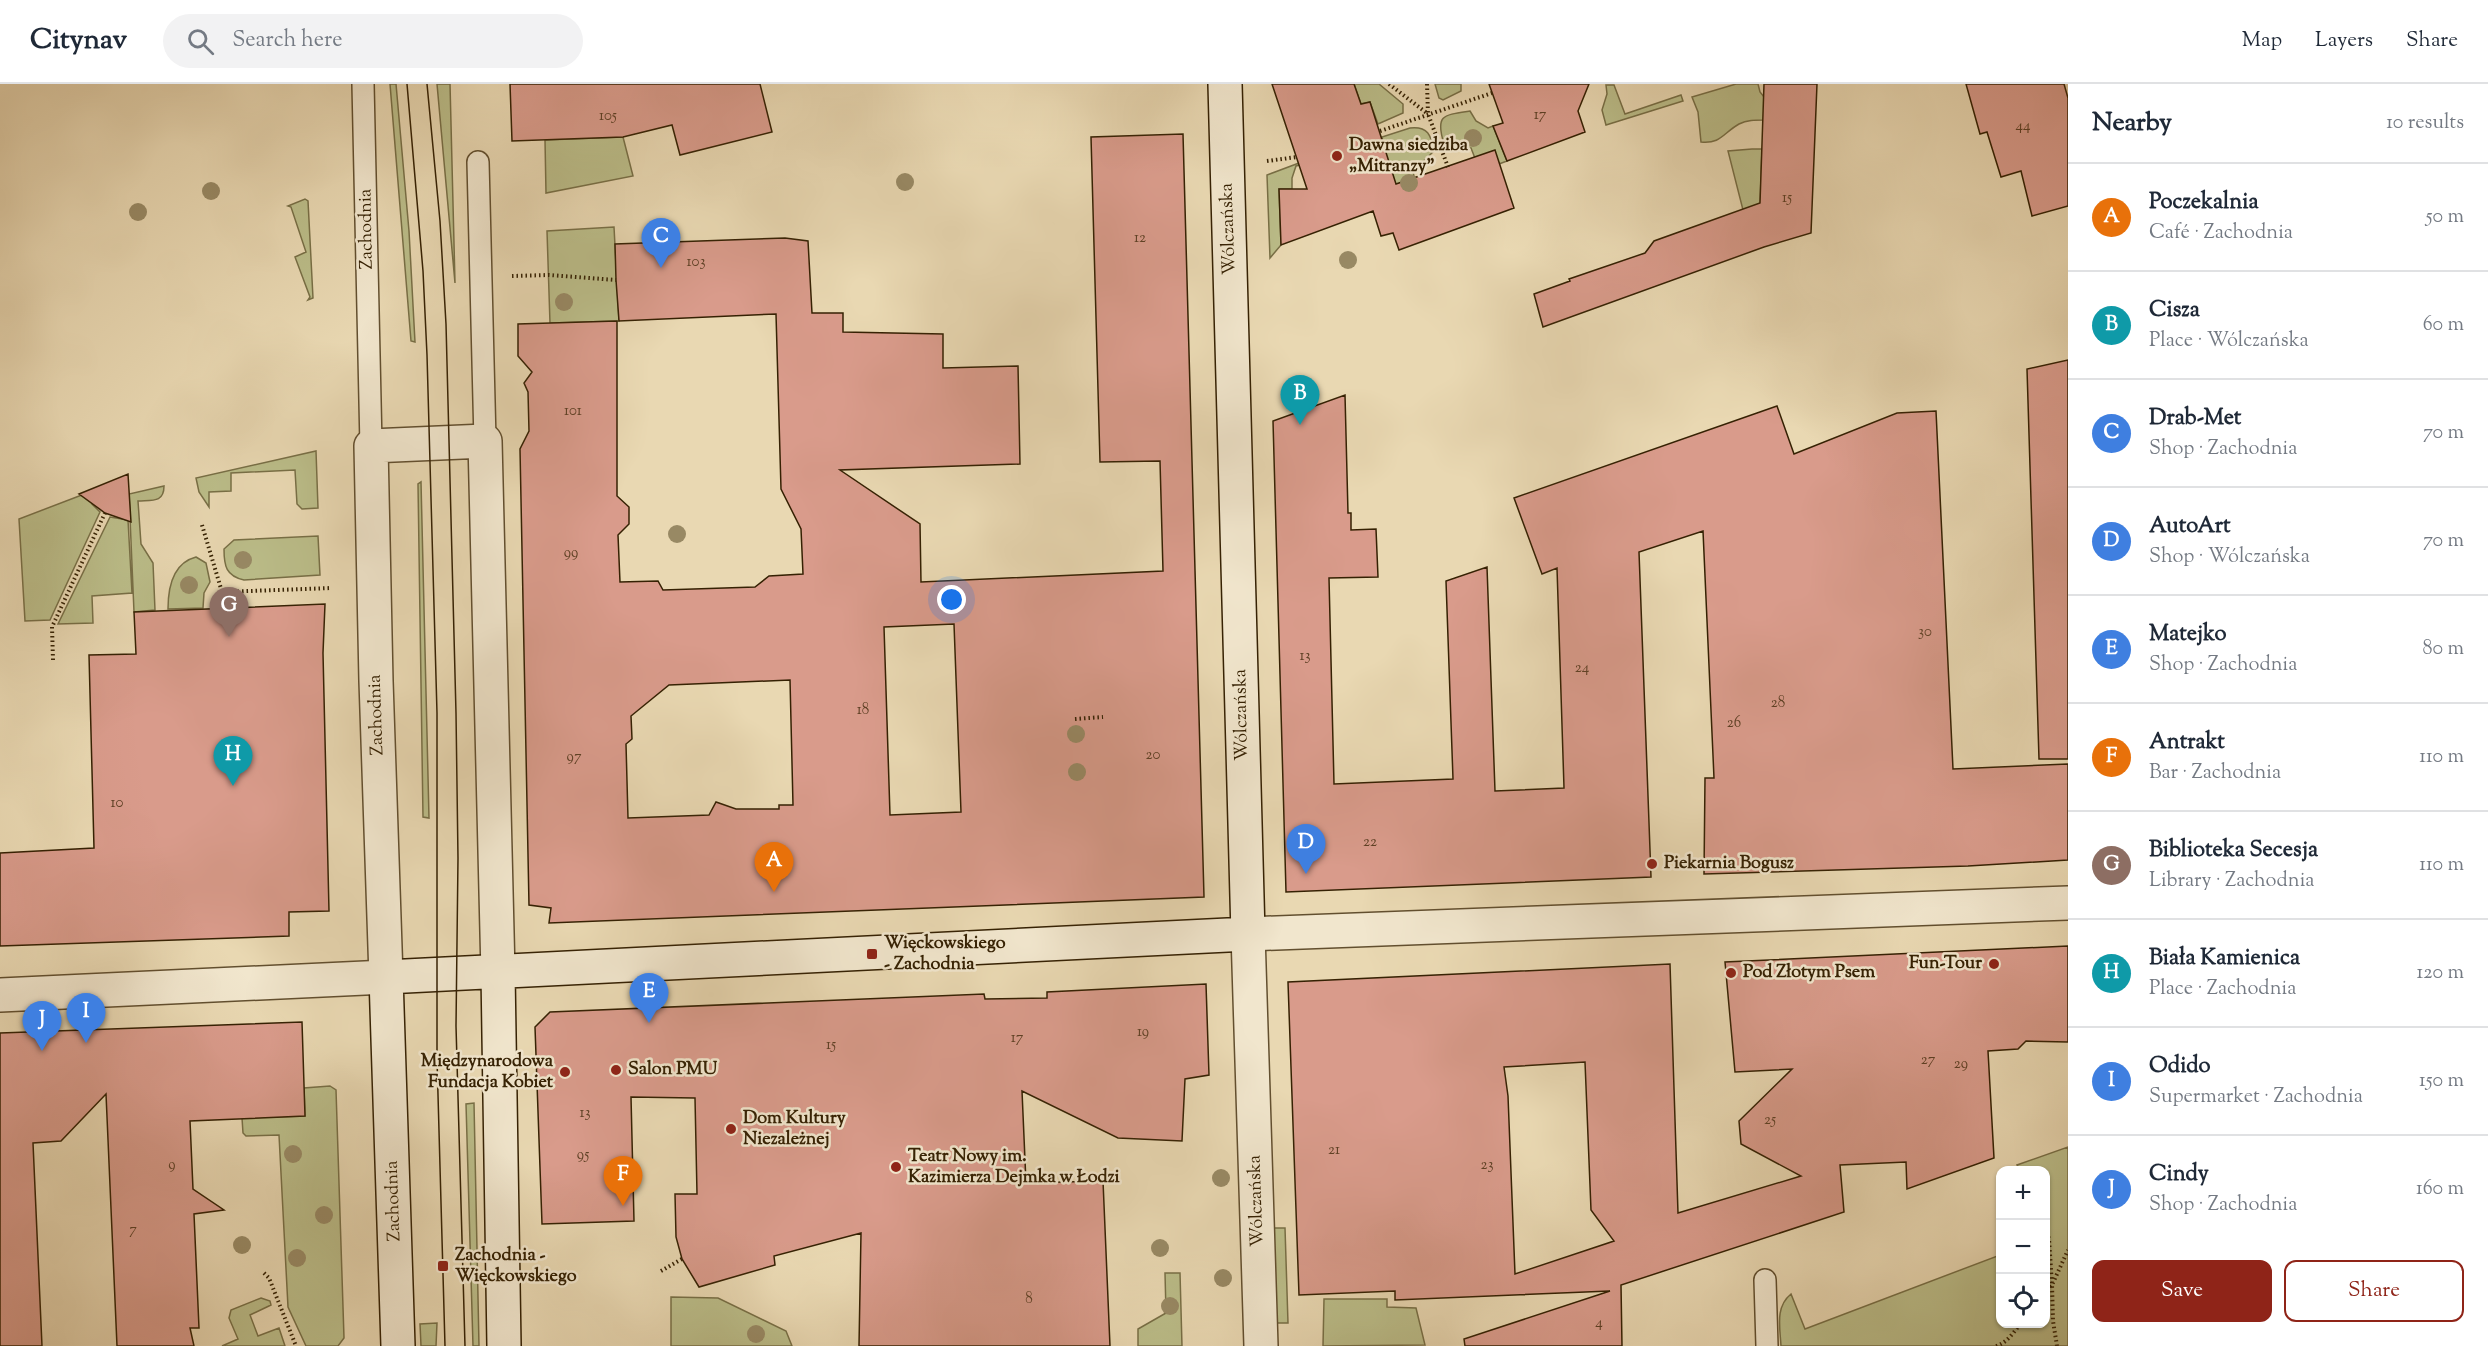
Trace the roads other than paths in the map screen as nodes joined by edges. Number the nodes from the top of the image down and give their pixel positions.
1 (363, 84) edge
2 (1225, 84) edge
3 (477, 162) dead end
4 (485, 441) junction
5 (371, 446) junction
6 (2068, 903) edge
7 (1248, 934) junction
8 (498, 973) junction
9 (386, 977) junction
10 (0, 995) edge
11 (1765, 1280) dead end
12 (398, 1346) edge
13 (504, 1346) edge
14 (1262, 1346) edge
15 (1767, 1346) edge

1 - 5 lane, Zachodnia
2 - 7 street, Wólczańska
3 - 4 lane
4 - 5 street
4 - 8 street
5 - 9 street, Zachodnia
6 - 7 street
7 - 8 street
7 - 14 street, Wólczańska
8 - 9 street
8 - 13 street
9 - 10 street
9 - 12 street, Zachodnia
11 - 15 lane

